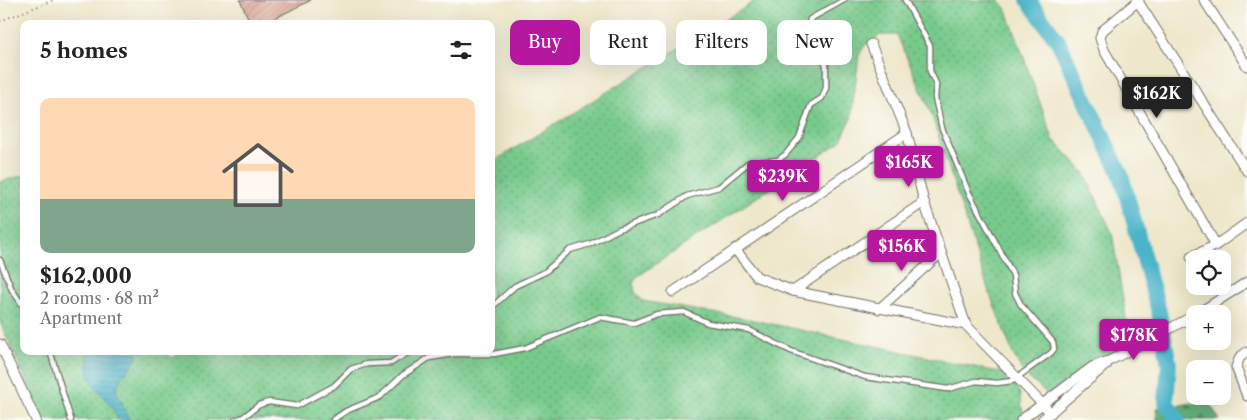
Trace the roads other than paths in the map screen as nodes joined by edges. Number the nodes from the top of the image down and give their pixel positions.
1 (844, 0) edge
2 (905, 0) edge
3 (1138, 0) edge
4 (1204, 0) edge
5 (872, 44) dead end
6 (1247, 66) edge
7 (907, 133) junction
8 (1247, 171) edge
9 (924, 202) junction
10 (1247, 223) edge
11 (1216, 245) junction
12 (735, 249) junction
13 (1206, 250) edge
14 (941, 253) junction
15 (0, 260) edge
16 (1247, 282) edge
17 (793, 291) junction
18 (673, 292) dead end
19 (20, 302) edge
20 (495, 304) edge
21 (1211, 305) edge
22 (879, 310) junction
23 (1186, 320) edge
24 (966, 325) junction
25 (0, 345) edge
26 (1247, 352) edge
27 (495, 354) edge
28 (51, 355) edge
29 (404, 355) edge
30 (448, 355) edge
31 (1111, 360) junction
32 (1017, 379) junction
33 (1247, 396) edge
34 (1042, 405) junction
35 (1051, 413) junction
36 (36, 420) edge
37 (71, 420) edge
38 (234, 420) edge
39 (332, 420) edge
40 (1021, 420) edge
41 (1042, 420) edge

1 - 20 lane
2 - 32 lane
3 - 8 street
3 - 11 street
4 - 6 street
5 - 7 street
7 - 9 street
7 - 12 street
9 - 14 street
9 - 17 street
10 - 11 street
11 - 13 street
12 - 17 street
12 - 18 street
14 - 22 street
14 - 24 street
15 - 19 lane
16 - 21 street
17 - 22 street
22 - 24 street
23 - 31 street
24 - 32 street
25 - 36 street
26 - 33 street
27 - 32 lane
28 - 37 lane
29 - 38 lane
30 - 39 lane
31 - 34 street
31 - 35 street
32 - 34 street
34 - 35 street
34 - 40 street
35 - 41 street

